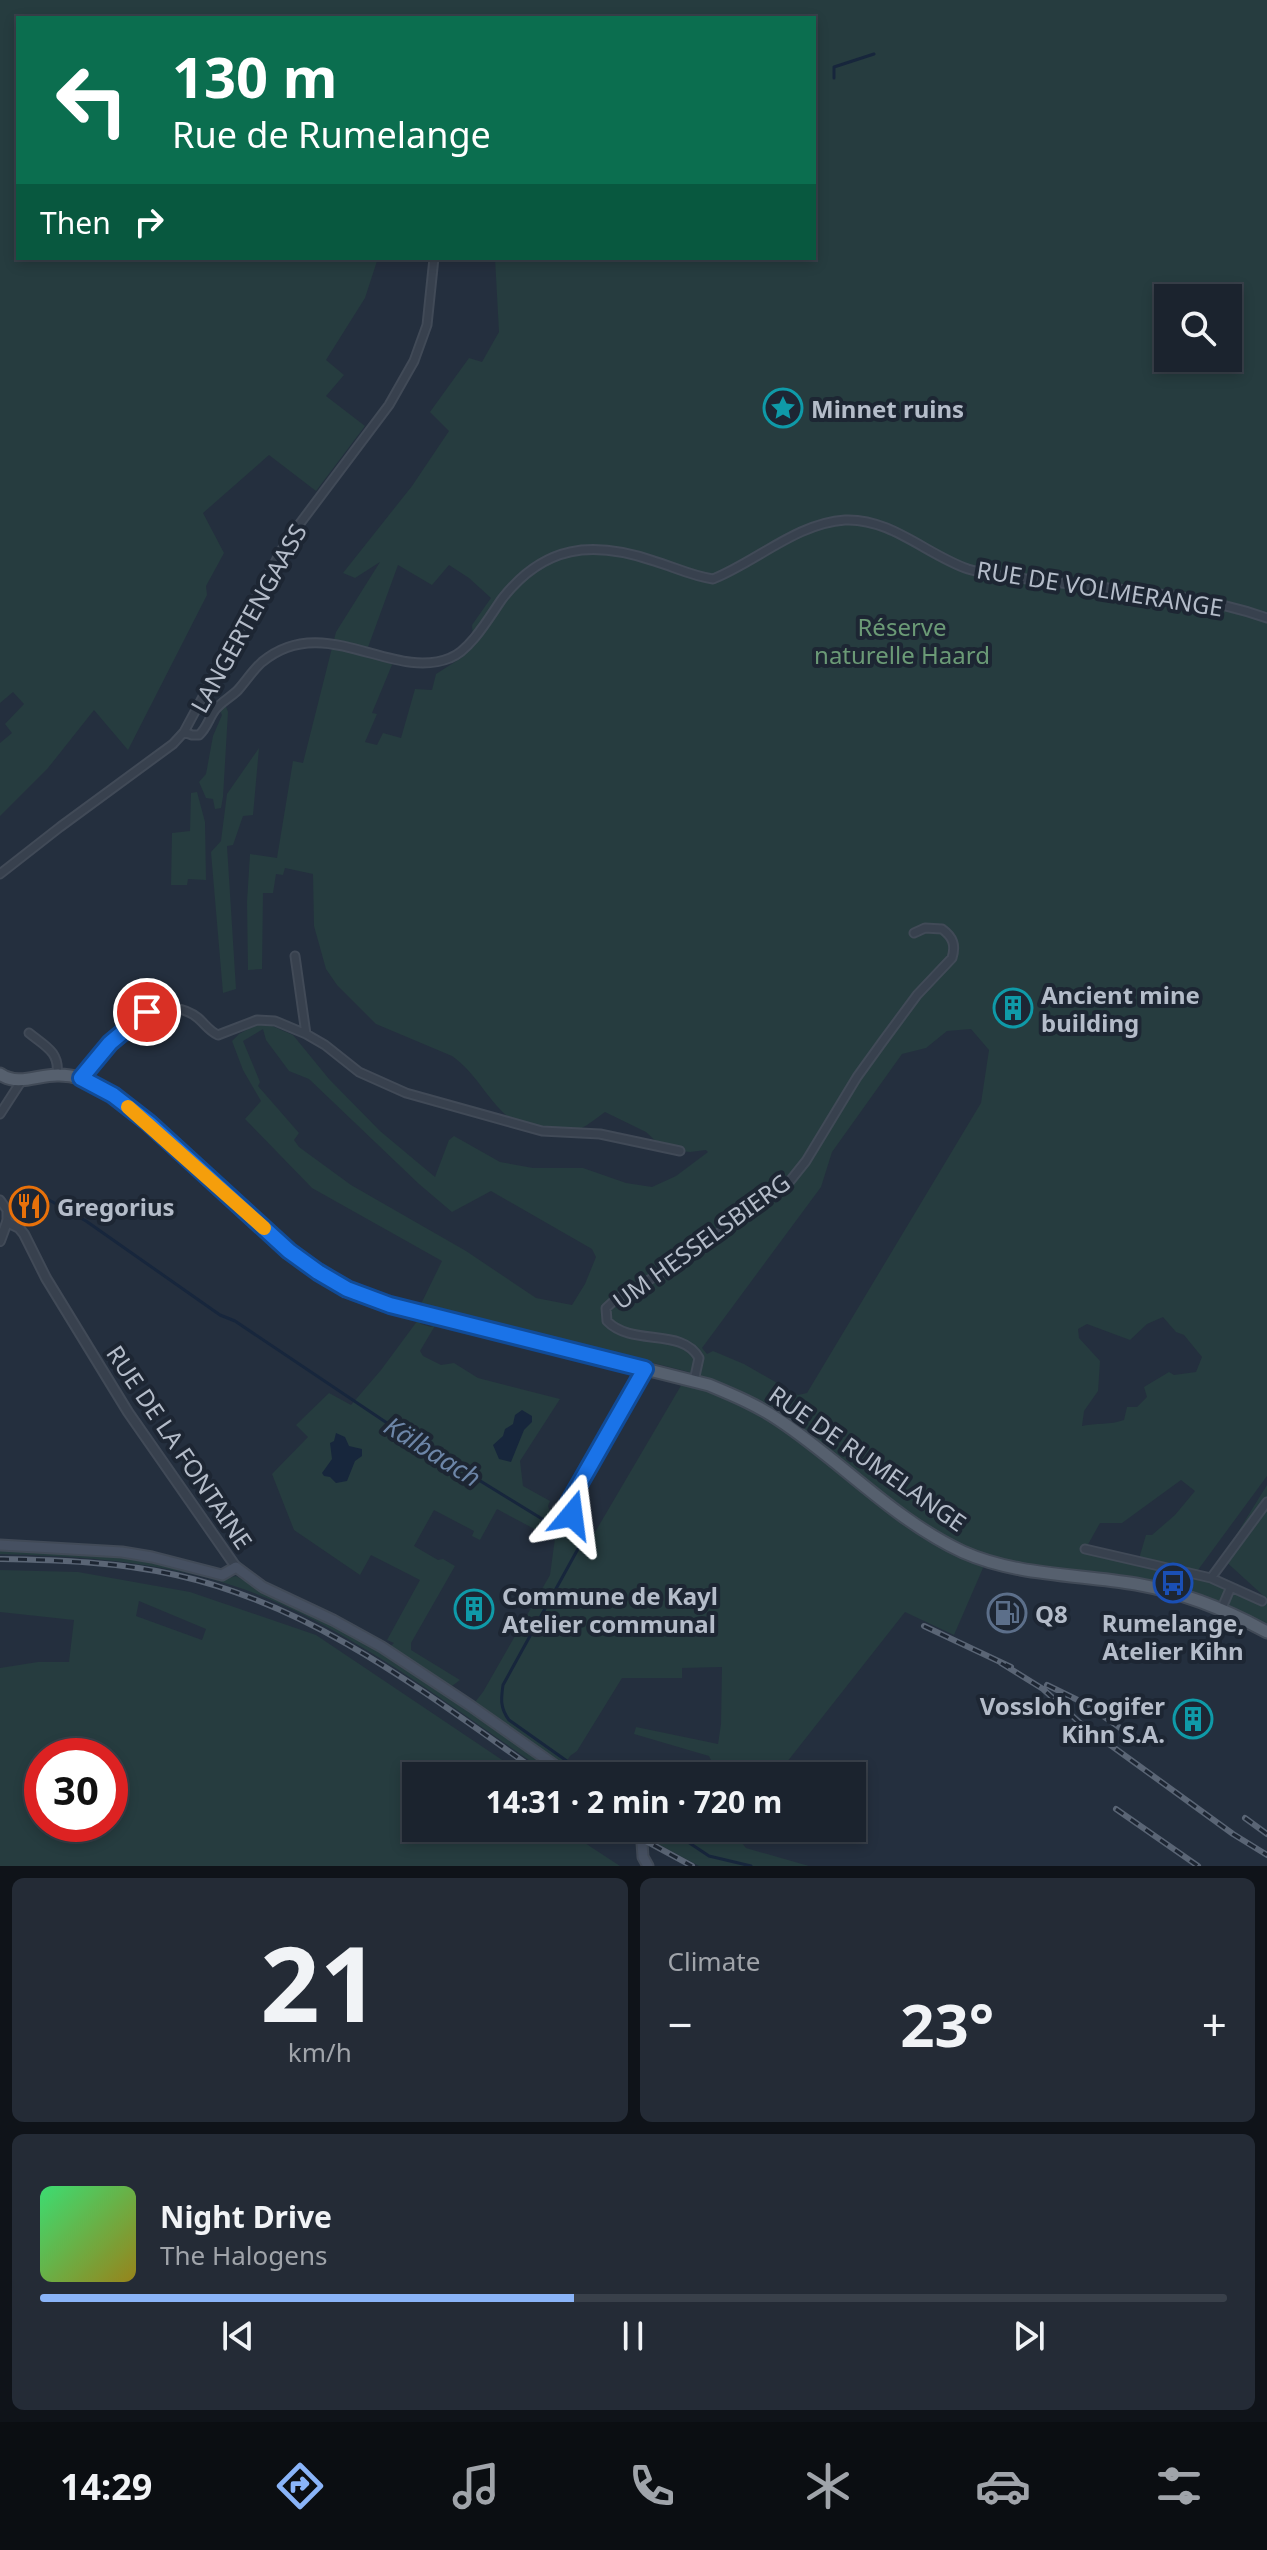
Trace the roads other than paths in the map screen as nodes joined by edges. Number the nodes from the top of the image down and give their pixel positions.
1 (434, 260) edge
2 (1267, 618) edge
3 (184, 732) junction
4 (0, 874) edge
5 (914, 933) dead end
6 (295, 956) dead end
7 (29, 1033) dead end
8 (306, 1034) junction
9 (0, 1074) edge
10 (57, 1074) junction
11 (81, 1078) junction
12 (22, 1080) junction
13 (0, 1114) edge
14 (680, 1151) dead end
15 (0, 1200) edge
16 (7, 1222) junction
17 (0, 1241) edge
18 (645, 1369) junction
19 (694, 1381) junction
20 (1267, 1502) edge
21 (568, 1504) dead end
22 (0, 1545) edge
23 (1085, 1549) dead end
24 (236, 1567) junction
25 (1211, 1578) junction
26 (1231, 1587) junction
27 (1262, 1601) dead end
28 (1221, 1610) junction
29 (1267, 1632) edge
30 (550, 1762) edge

1 - 3 street, LANGERTENGAASS
2 - 3 street, RUE DE VOLMERANGE
3 - 4 street, LANGERTENGAASS
5 - 19 street, UM HESSELSBIERG
6 - 8 street
7 - 10 street
8 - 11 street
8 - 14 street
9 - 12 main road
10 - 11 main road, RUE DE RUMELANGE
10 - 12 main road, RUE DE RUMELANGE
11 - 18 main road, RUE DE RUMELANGE
12 - 13 street
15 - 16 street
16 - 17 street
16 - 24 street, RUE DE LA FONTAINE
18 - 19 main road, RUE DE RUMELANGE
18 - 21 street
19 - 28 main road, RUE DE RUMELANGE
20 - 25 street
22 - 24 main road
23 - 25 street
24 - 30 main road, RUE DE LA FONTAINE
25 - 26 street
26 - 27 street
26 - 28 street
28 - 29 main road, RUE DE RUMELANGE

